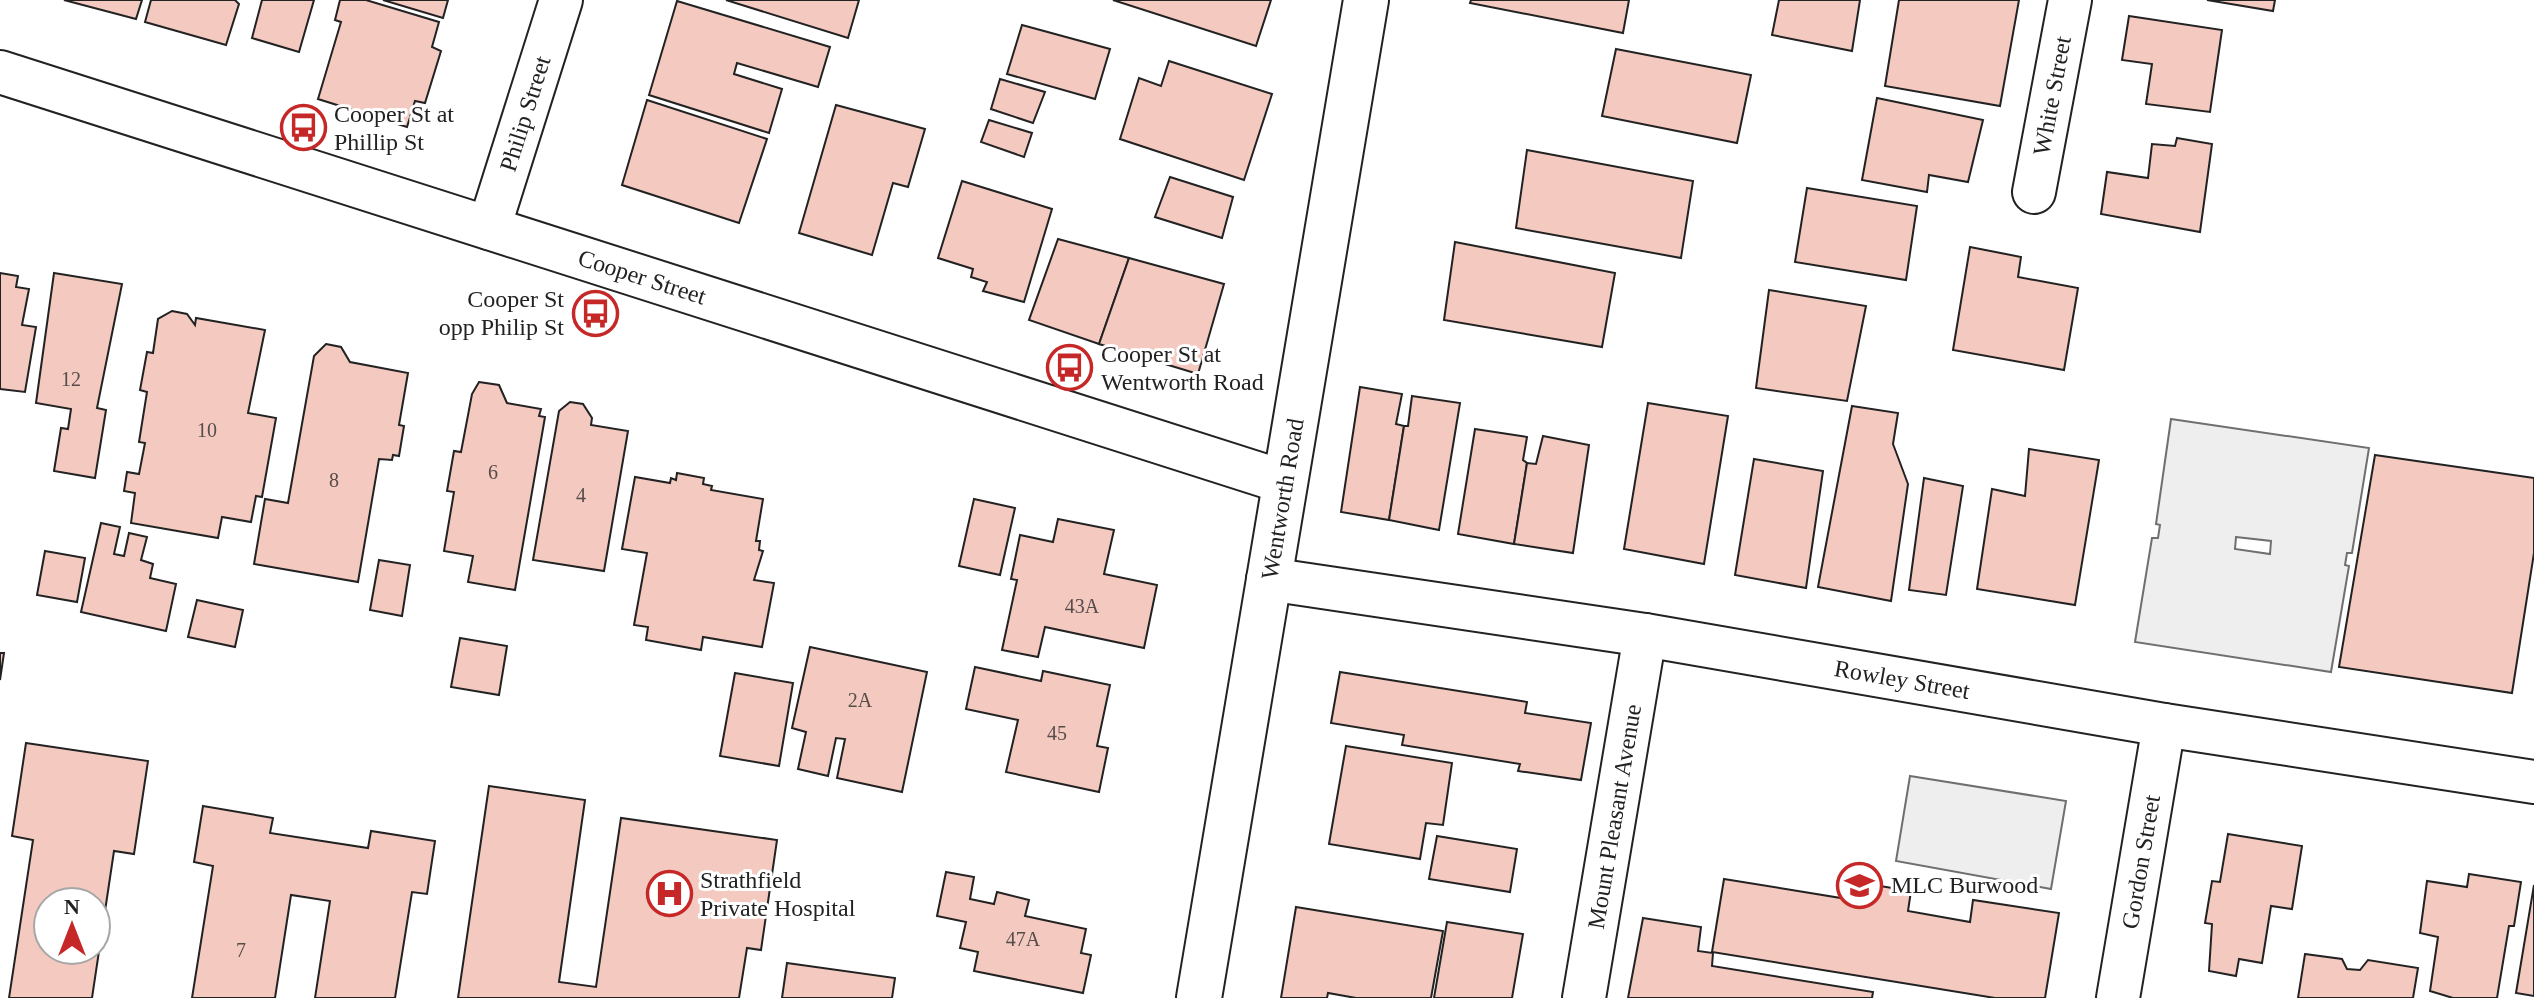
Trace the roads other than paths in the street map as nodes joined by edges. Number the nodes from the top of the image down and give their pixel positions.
1 (561, 0) edge
2 (1366, 0) edge
3 (2070, 0) edge
4 (0, 72) edge
5 (2034, 192) dead end
6 (489, 228) junction
7 (1284, 482) junction
8 (1268, 579) junction
9 (1645, 635) junction
10 (2164, 725) junction
11 (2534, 782) edge
12 (1199, 998) edge
13 (1584, 998) edge
14 (2118, 998) edge

1 - 6 street, Philip Street
2 - 7 street, Wentworth Road
3 - 5 street, White Street
4 - 6 street, Cooper Street
6 - 7 street, Cooper Street
7 - 8 street, Wentworth Road
8 - 9 street, Rowley Street
8 - 12 street, Wentworth Road
9 - 10 street, Rowley Street
9 - 13 street, Mount Pleasant Avenue
10 - 11 street, Rowley Street
10 - 14 street, Gordon Street

